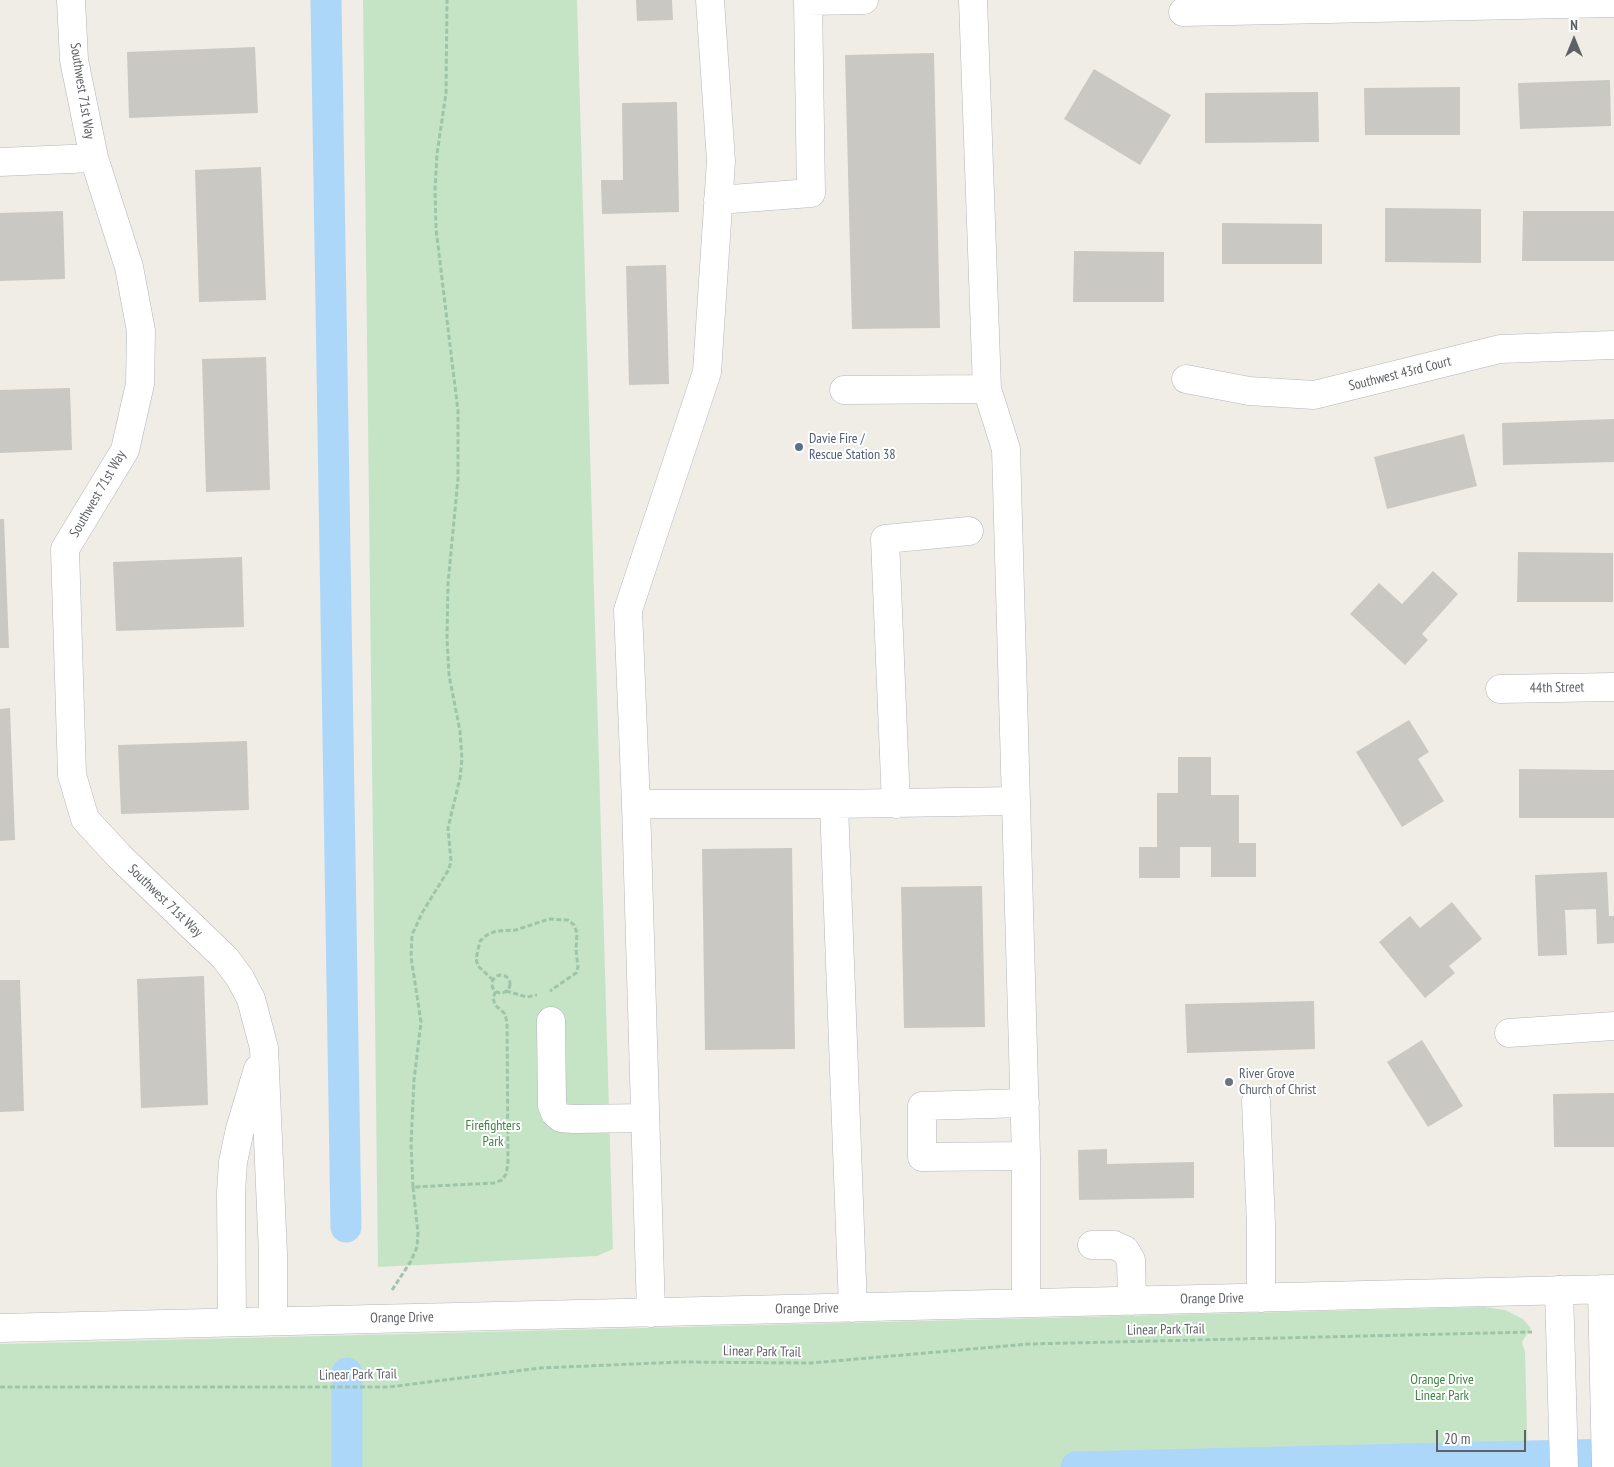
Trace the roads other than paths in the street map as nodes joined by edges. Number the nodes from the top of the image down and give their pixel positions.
1 (71, 0) edge
2 (710, 0) edge
3 (864, 0) edge
4 (973, 0) edge
5 (808, 1) edge
6 (1614, 3) edge
7 (1183, 12) dead end
8 (94, 158) junction
9 (0, 162) edge
10 (718, 200) junction
11 (1614, 345) edge
12 (1186, 379) dead end
13 (987, 389) junction
14 (844, 390) dead end
15 (969, 530) dead end
16 (1614, 687) edge
17 (1500, 689) dead end
18 (1015, 801) junction
19 (636, 804) junction
20 (834, 804) junction
21 (896, 804) junction
22 (551, 1021) dead end
23 (1614, 1026) edge
24 (1509, 1034) dead end
25 (264, 1048) junction
26 (1256, 1101) dead end
27 (1025, 1103) junction
28 (645, 1118) junction
29 (1026, 1156) junction
30 (1092, 1245) dead end
31 (1608, 1289) edge
32 (1558, 1290) junction
33 (1262, 1298) junction
34 (1132, 1301) junction
35 (1026, 1303) junction
36 (853, 1308) junction
37 (651, 1313) junction
38 (273, 1321) junction
39 (232, 1322) junction
40 (0, 1328) edge
41 (1564, 1467) edge
42 (1606, 1467) edge

1 - 8 street, Southwest 71st Way
2 - 10 street
3 - 5 street
4 - 13 street
5 - 10 street
6 - 7 street
8 - 9 street
8 - 25 street, Southwest 71st Way
10 - 19 street
11 - 12 street, Southwest 43rd Court
13 - 14 street
13 - 18 street
15 - 21 street
16 - 17 street, 44th Street
18 - 21 street
18 - 27 street
19 - 20 street
19 - 28 street
20 - 21 street
20 - 36 street
22 - 28 street
23 - 24 street
25 - 38 street, Southwest 71st Way
25 - 39 street
26 - 33 street
27 - 29 street
27 - 29 street
28 - 37 street
29 - 35 street
30 - 34 street
31 - 32 street, Orange Drive
31 - 42 street
32 - 33 street, Orange Drive
32 - 41 street
33 - 34 street, Orange Drive
34 - 35 street, Orange Drive
35 - 36 street, Orange Drive
36 - 37 street, Orange Drive
37 - 38 street, Orange Drive
38 - 39 street, Orange Drive
39 - 40 street, Orange Drive

